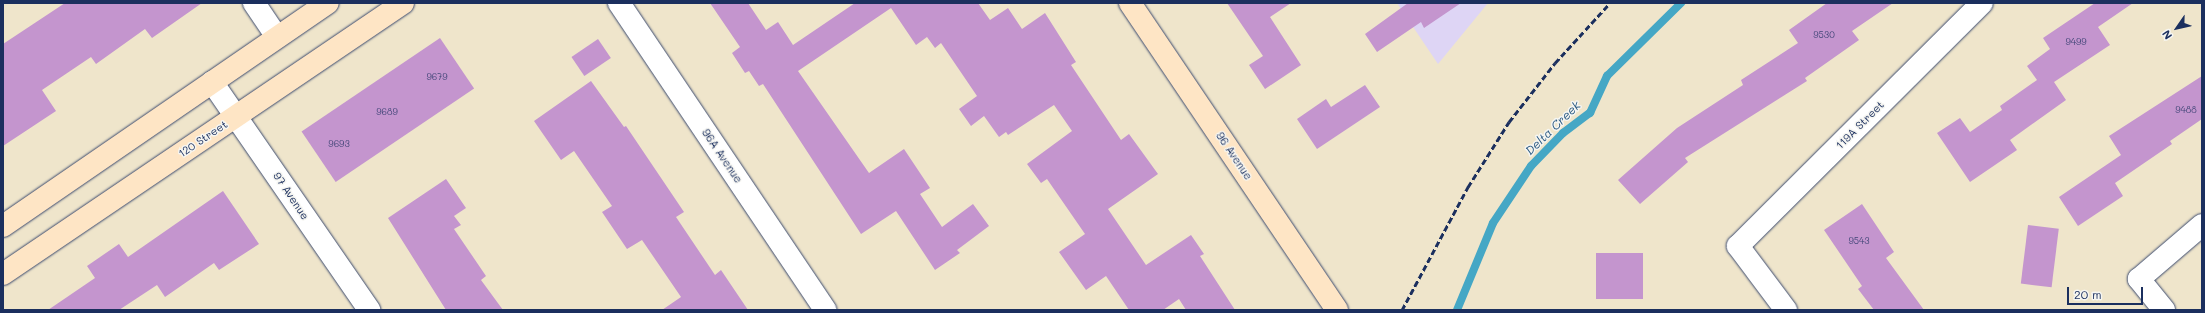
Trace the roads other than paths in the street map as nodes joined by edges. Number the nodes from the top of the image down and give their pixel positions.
1 (254, 3) edge
2 (328, 3) edge
3 (403, 3) edge
4 (619, 3) edge
5 (1130, 3) edge
6 (1982, 3) edge
7 (277, 37) junction
8 (212, 82) junction
9 (236, 116) junction
10 (2202, 225) edge
11 (3, 226) edge
12 (3, 274) edge
13 (369, 310) edge
14 (825, 310) edge
15 (1338, 310) edge
16 (1786, 310) edge
17 (2164, 310) edge

1 - 7 street
2 - 7 main road
3 - 9 main road, 120 Street
4 - 14 street, 96A Avenue
5 - 15 main road, 96 Avenue
6 - 16 street, 119A Street
7 - 8 main road
8 - 9 street, 97 Avenue
8 - 11 main road
9 - 12 main road, 120 Street
9 - 13 street, 97 Avenue
10 - 17 street

